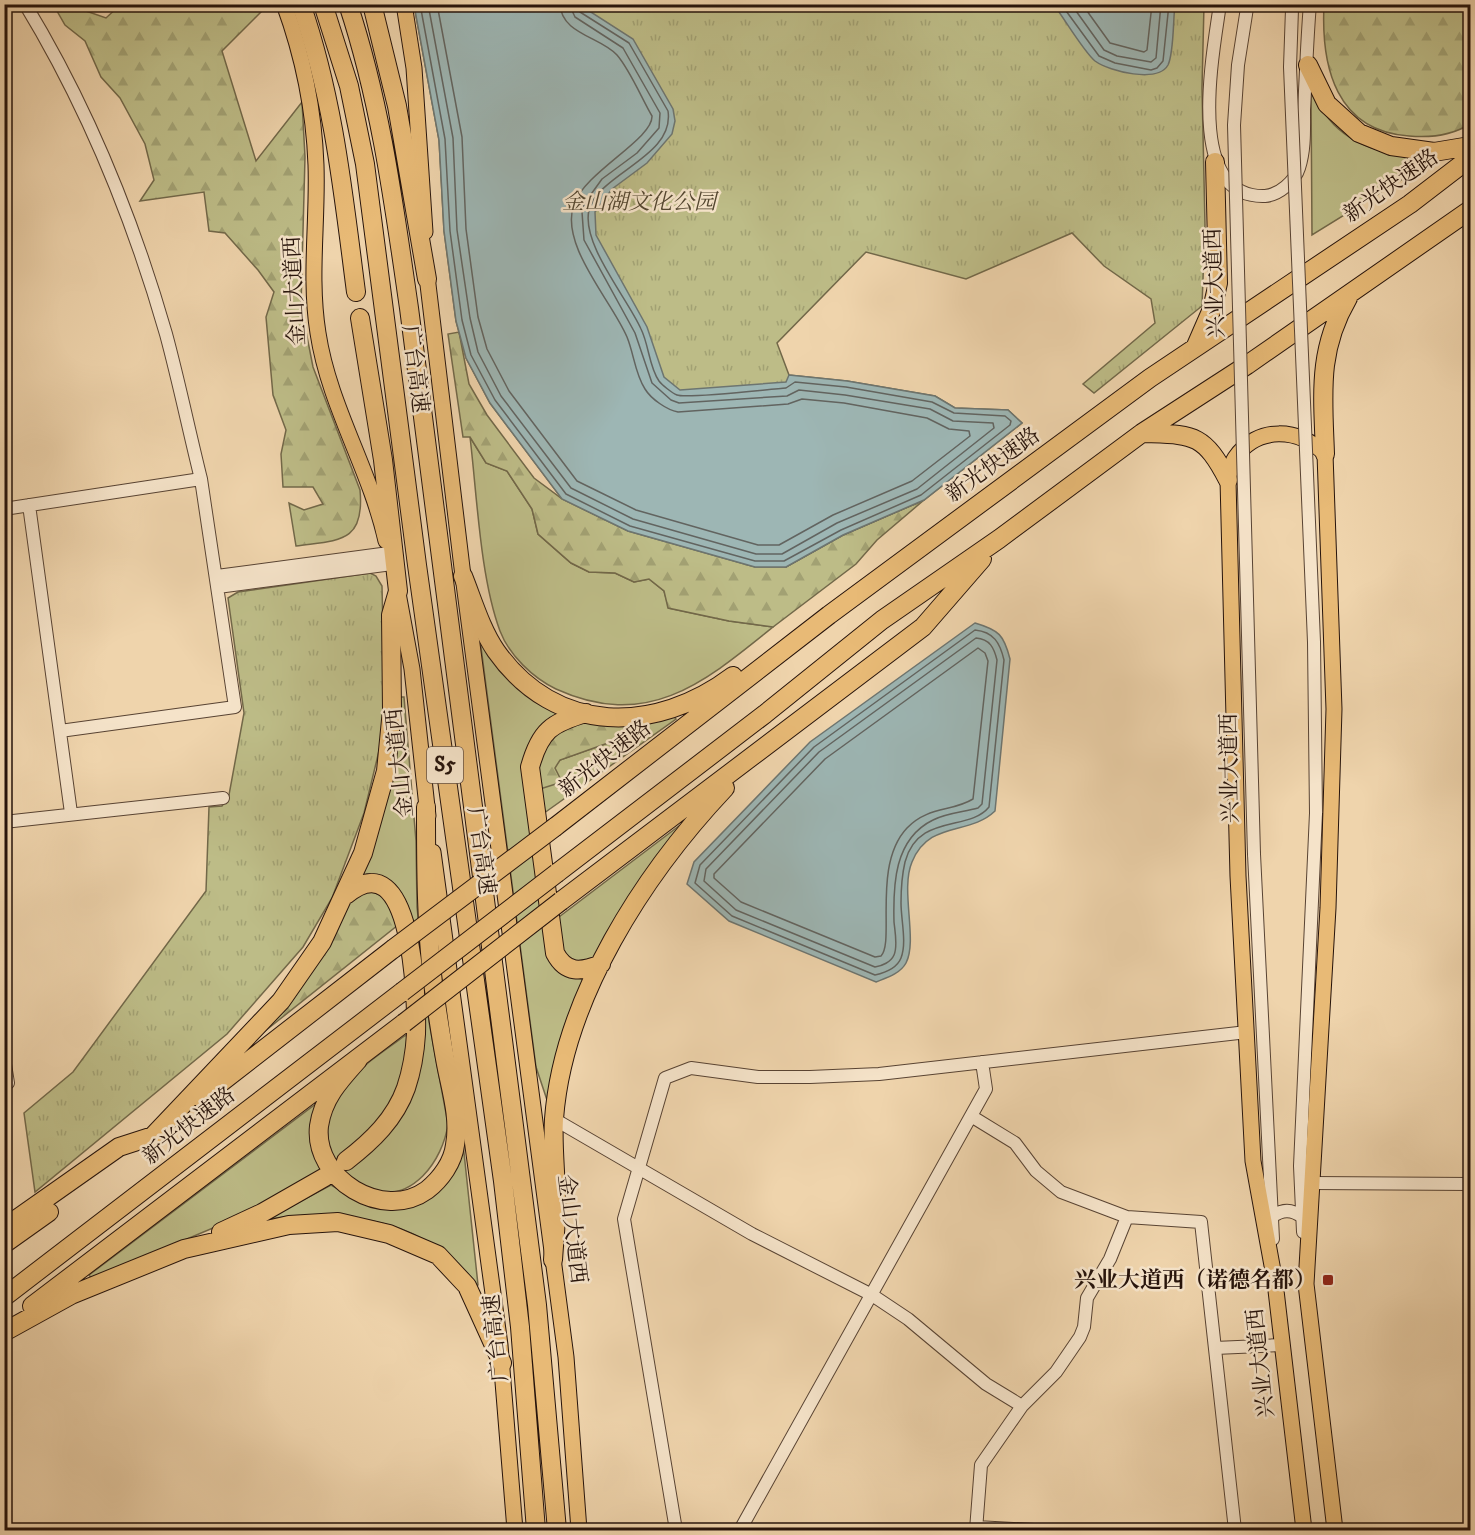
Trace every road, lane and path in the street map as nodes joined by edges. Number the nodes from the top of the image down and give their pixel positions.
1 (25, 4) edge
2 (284, 4) edge
3 (301, 4) edge
4 (323, 4) edge
5 (348, 4) edge
6 (372, 4) edge
7 (404, 4) edge
8 (1220, 4) edge
9 (1310, 4) edge
10 (1247, 6) edge
11 (1292, 7) edge
12 (1308, 64) junction
13 (1470, 146) edge
14 (1470, 158) edge
15 (1215, 162) junction
16 (1470, 210) edge
17 (427, 279) junction
18 (1352, 291) junction
19 (356, 292) dead end
20 (360, 318) dead end
21 (1195, 348) junction
22 (1142, 433) junction
23 (1325, 454) junction
24 (201, 479) junction
25 (1228, 480) junction
26 (29, 505) junction
27 (4, 509) edge
28 (999, 539) junction
29 (931, 540) junction
30 (390, 559) junction
31 (463, 576) junction
32 (217, 582) junction
33 (398, 591) junction
34 (586, 713) junction
35 (60, 730) junction
36 (753, 758) junction
37 (224, 798) dead end
38 (426, 807) junction
39 (71, 813) junction
40 (4, 822) edge
41 (346, 895) junction
42 (601, 964) junction
43 (1247, 1032) junction
44 (4, 1058) edge
45 (358, 1060) junction
46 (982, 1062) junction
47 (8, 1083) dead end
48 (971, 1116) junction
49 (554, 1119) junction
50 (153, 1136) junction
51 (346, 1161) dead end
52 (639, 1168) junction
53 (325, 1177) dead end
54 (1313, 1183) junction
55 (1470, 1184) edge
56 (1127, 1217) junction
57 (1272, 1217) junction
58 (1302, 1217) junction
59 (4, 1228) edge
60 (4, 1244) edge
61 (184, 1249) junction
62 (553, 1260) junction
63 (1275, 1282) junction
64 (1306, 1284) junction
65 (872, 1295) junction
66 (4, 1297) edge
67 (4, 1327) edge
68 (4, 1332) edge
69 (1281, 1345) junction
70 (1215, 1348) junction
71 (502, 1363) junction
72 (1022, 1406) junction
73 (976, 1529) edge
74 (515, 1530) edge
75 (536, 1530) edge
76 (557, 1530) edge
77 (579, 1530) edge
78 (676, 1530) edge
79 (740, 1530) edge
80 (1034, 1530) edge
81 (1235, 1530) edge
82 (1304, 1530) edge
83 (1335, 1530) edge

1 - 24 street
2 - 30 main road, 金山大道西
3 - 19 highway
4 - 75 highway, 广台高速 / S5
5 - 76 highway, 广台高速 / S5
6 - 17 highway
7 - 17 main road, 金山大道西
8 - 15 street
9 - 12 street
10 - 57 street, 兴业大道西, bridge
11 - 58 street, bridge
12 - 13 highway
12 - 15 street
14 - 21 highway, 新光快速路
15 - 21 highway
16 - 18 highway
17 - 31 main road, 金山大道西
18 - 22 highway
18 - 23 highway
20 - 33 highway
21 - 29 highway, 新光快速路
22 - 25 highway
22 - 28 highway
23 - 25 main road
23 - 54 main road
24 - 26 street
24 - 32 street
25 - 43 main road
26 - 27 street
26 - 35 street
28 - 36 highway
28 - 66 highway, 新光快速路, bridge
29 - 34 highway
29 - 50 highway, 新光快速路, bridge
30 - 32 street
30 - 33 main road, 金山大道西
31 - 34 highway
31 - 62 main road, 金山大道西
32 - 35 street
33 - 38 main road, 金山大道西
33 - 41 highway
34 - 42 highway
35 - 39 street
36 - 42 highway
36 - 45 highway, bridge
37 - 39 street
38 - 45 highway
38 - 71 main road, 金山大道西
39 - 40 street
41 - 50 highway
41 - 51 highway
42 - 49 highway
43 - 46 street
43 - 63 main road
44 - 47 street
45 - 67 highway
46 - 48 street
46 - 52 street
48 - 56 street
48 - 65 street
49 - 52 street
49 - 62 highway
50 - 59 highway
50 - 60 highway, 新光快速路
52 - 65 street
52 - 78 street
53 - 61 highway
54 - 55 street
54 - 64 main road
56 - 70 street
56 - 72 street
57 - 58 street
57 - 63 street, 兴业大道西
58 - 64 street
61 - 68 highway
61 - 71 highway
62 - 77 main road, 金山大道西
63 - 69 main road, 兴业大道西
64 - 83 main road
65 - 72 street
65 - 79 street
69 - 70 street
69 - 82 main road, 兴业大道西
70 - 81 street
71 - 74 main road, 金山大道西
72 - 73 street
73 - 80 street

